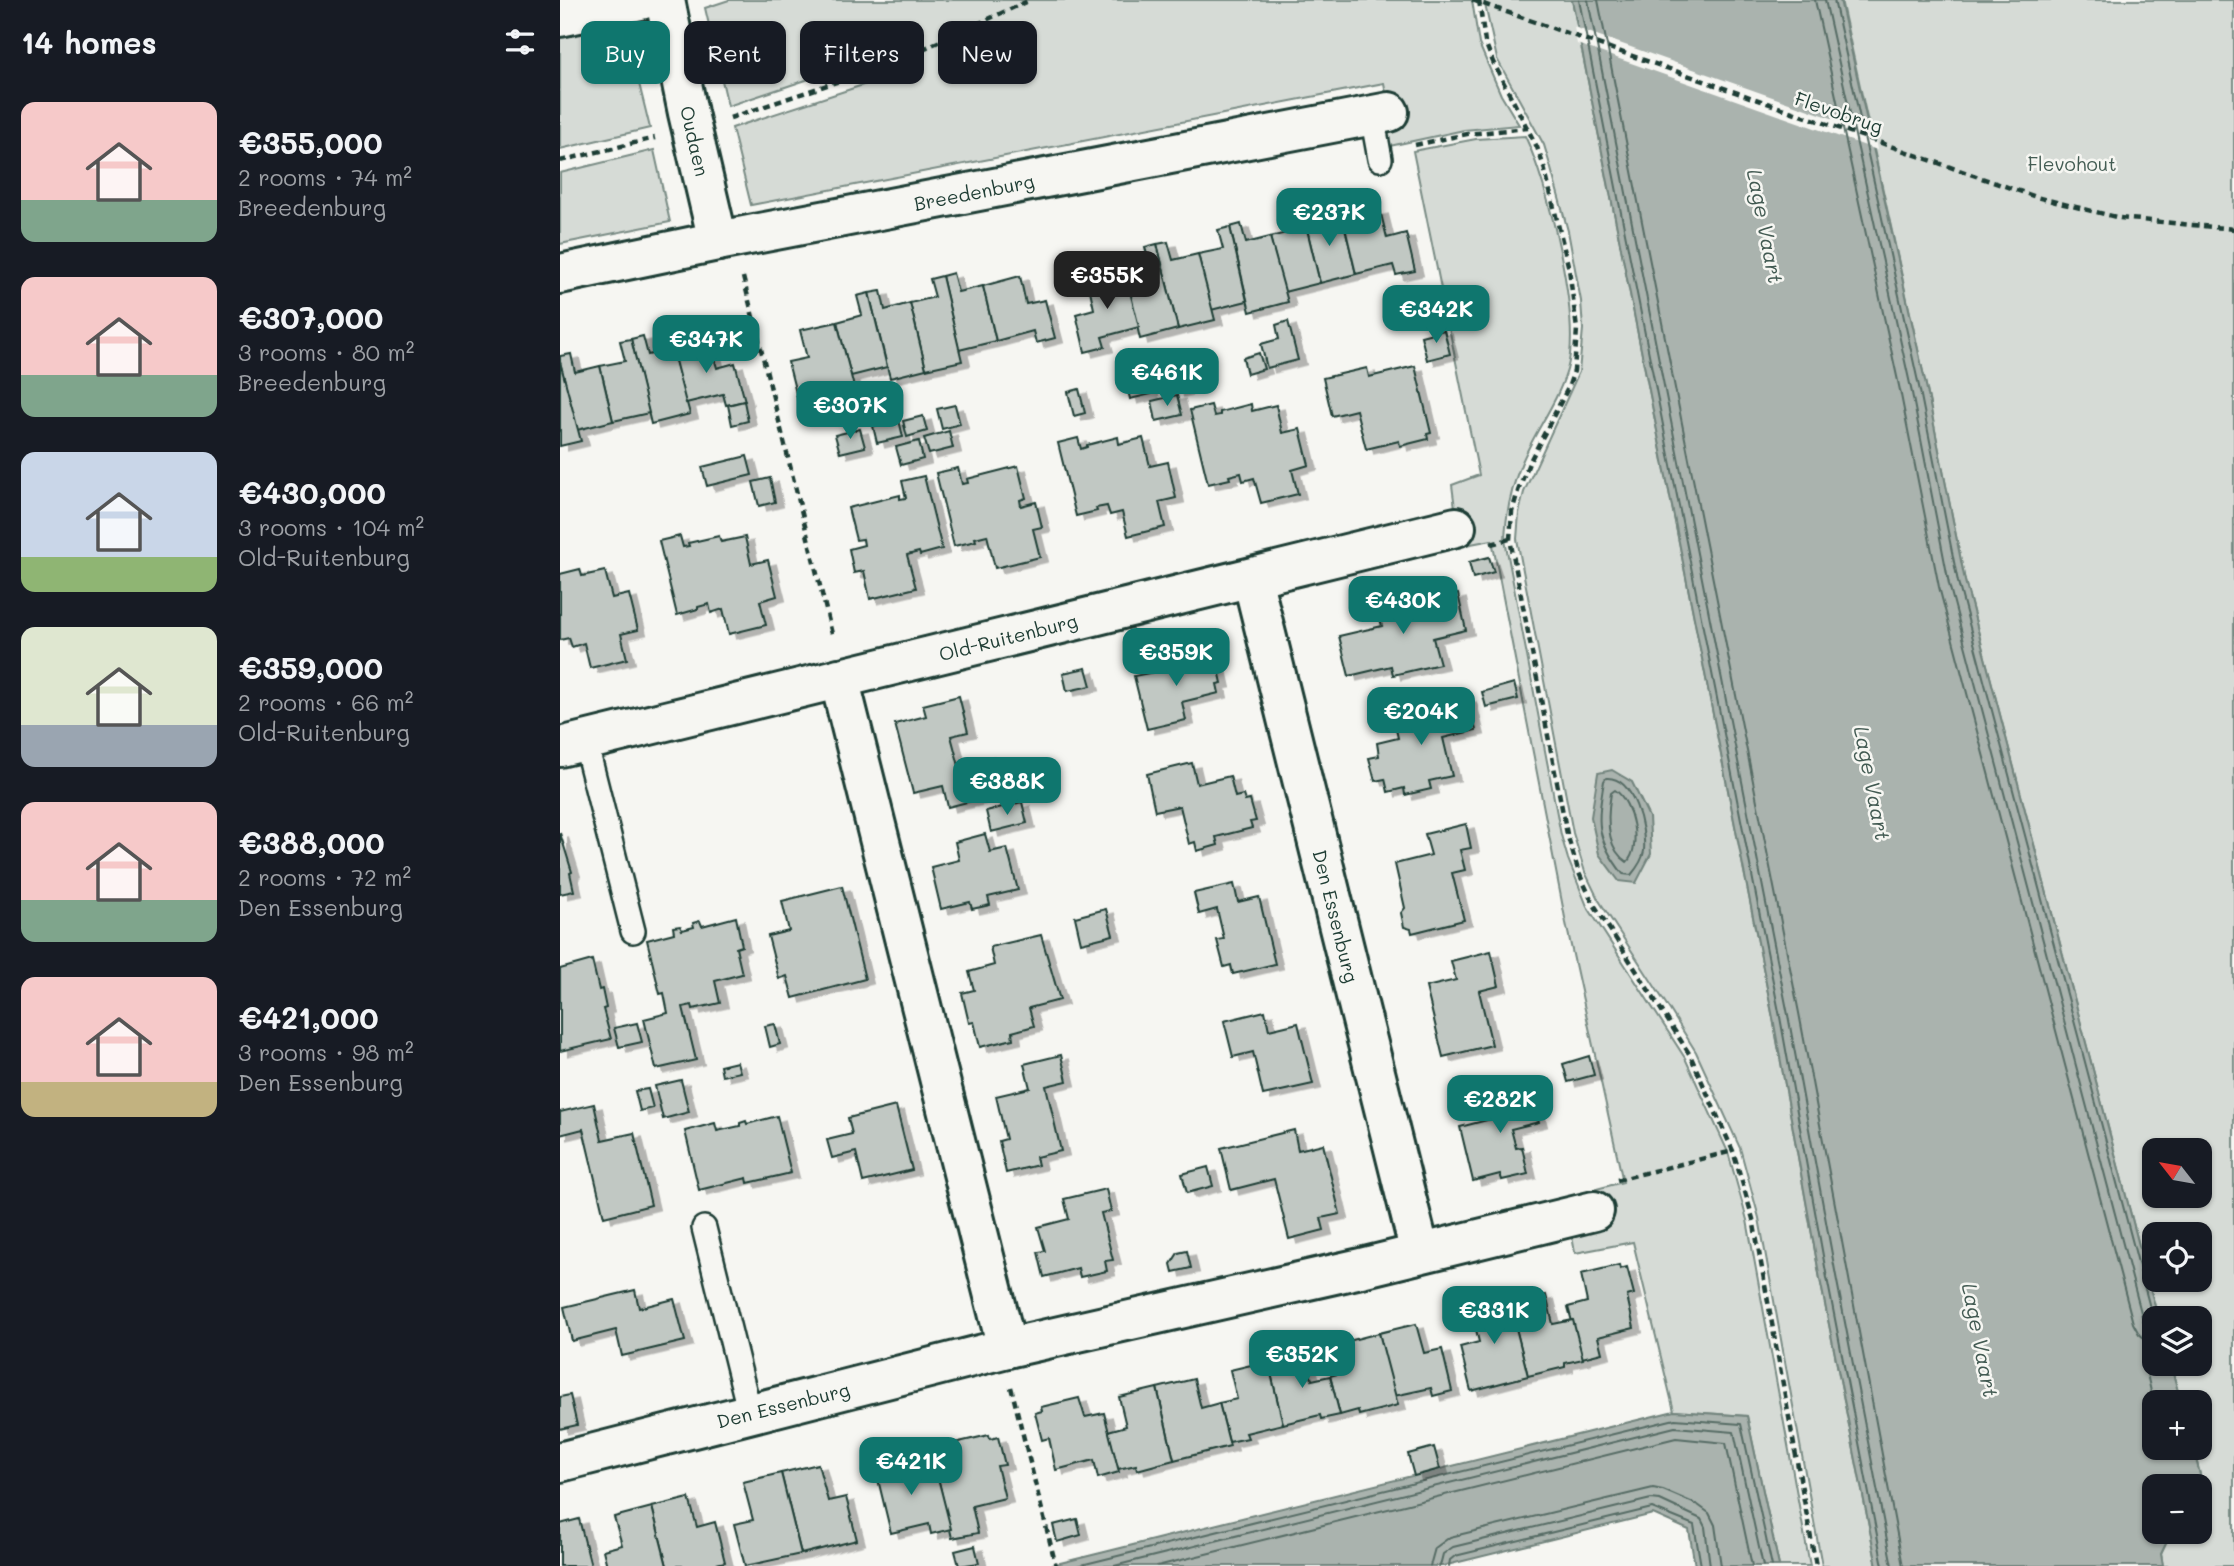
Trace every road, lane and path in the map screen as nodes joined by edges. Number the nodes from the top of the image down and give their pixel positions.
1 (641, 0) edge
2 (665, 0) edge
3 (1030, 0) edge
4 (1472, 0) edge
5 (1479, 0) edge
6 (560, 17) edge
7 (1380, 114) joint
8 (727, 118) dead end
9 (1528, 128) junction
10 (663, 136) dead end
11 (1412, 145) dead end
12 (1380, 159) dead end
13 (560, 160) edge
14 (2234, 229) edge
15 (730, 255) junction
16 (560, 274) edge
17 (1456, 527) dead end
18 (1252, 578) junction
19 (837, 662) junction
20 (573, 744) edge
21 (633, 931) dead end
22 (1733, 1151) junction
23 (1604, 1196) joint
24 (704, 1228) dead end
25 (1420, 1253) junction
26 (1007, 1348) junction
27 (750, 1414) junction
28 (560, 1462) edge
29 (1056, 1566) edge
30 (1816, 1566) edge

1 - 6 street
2 - 15 street, Oudaen
3 - 8 path
4 - 14 path, Flevobrug, bridge
5 - 9 path
7 - 12 lane
7 - 15 street, Breedenburg
9 - 11 path
9 - 22 path
10 - 13 path
15 - 16 street, Breedenburg
15 - 19 path
17 - 18 street, Old-Ruitenburg
18 - 19 street, Old-Ruitenburg
18 - 25 street, Den Essenburg
19 - 20 street, Old-Ruitenburg
19 - 26 street
20 - 21 lane
22 - 23 path
22 - 30 path
23 - 25 street, Den Essenburg
24 - 27 lane
25 - 26 street, Den Essenburg
26 - 27 street, Den Essenburg
26 - 29 path
27 - 28 street, Den Essenburg

